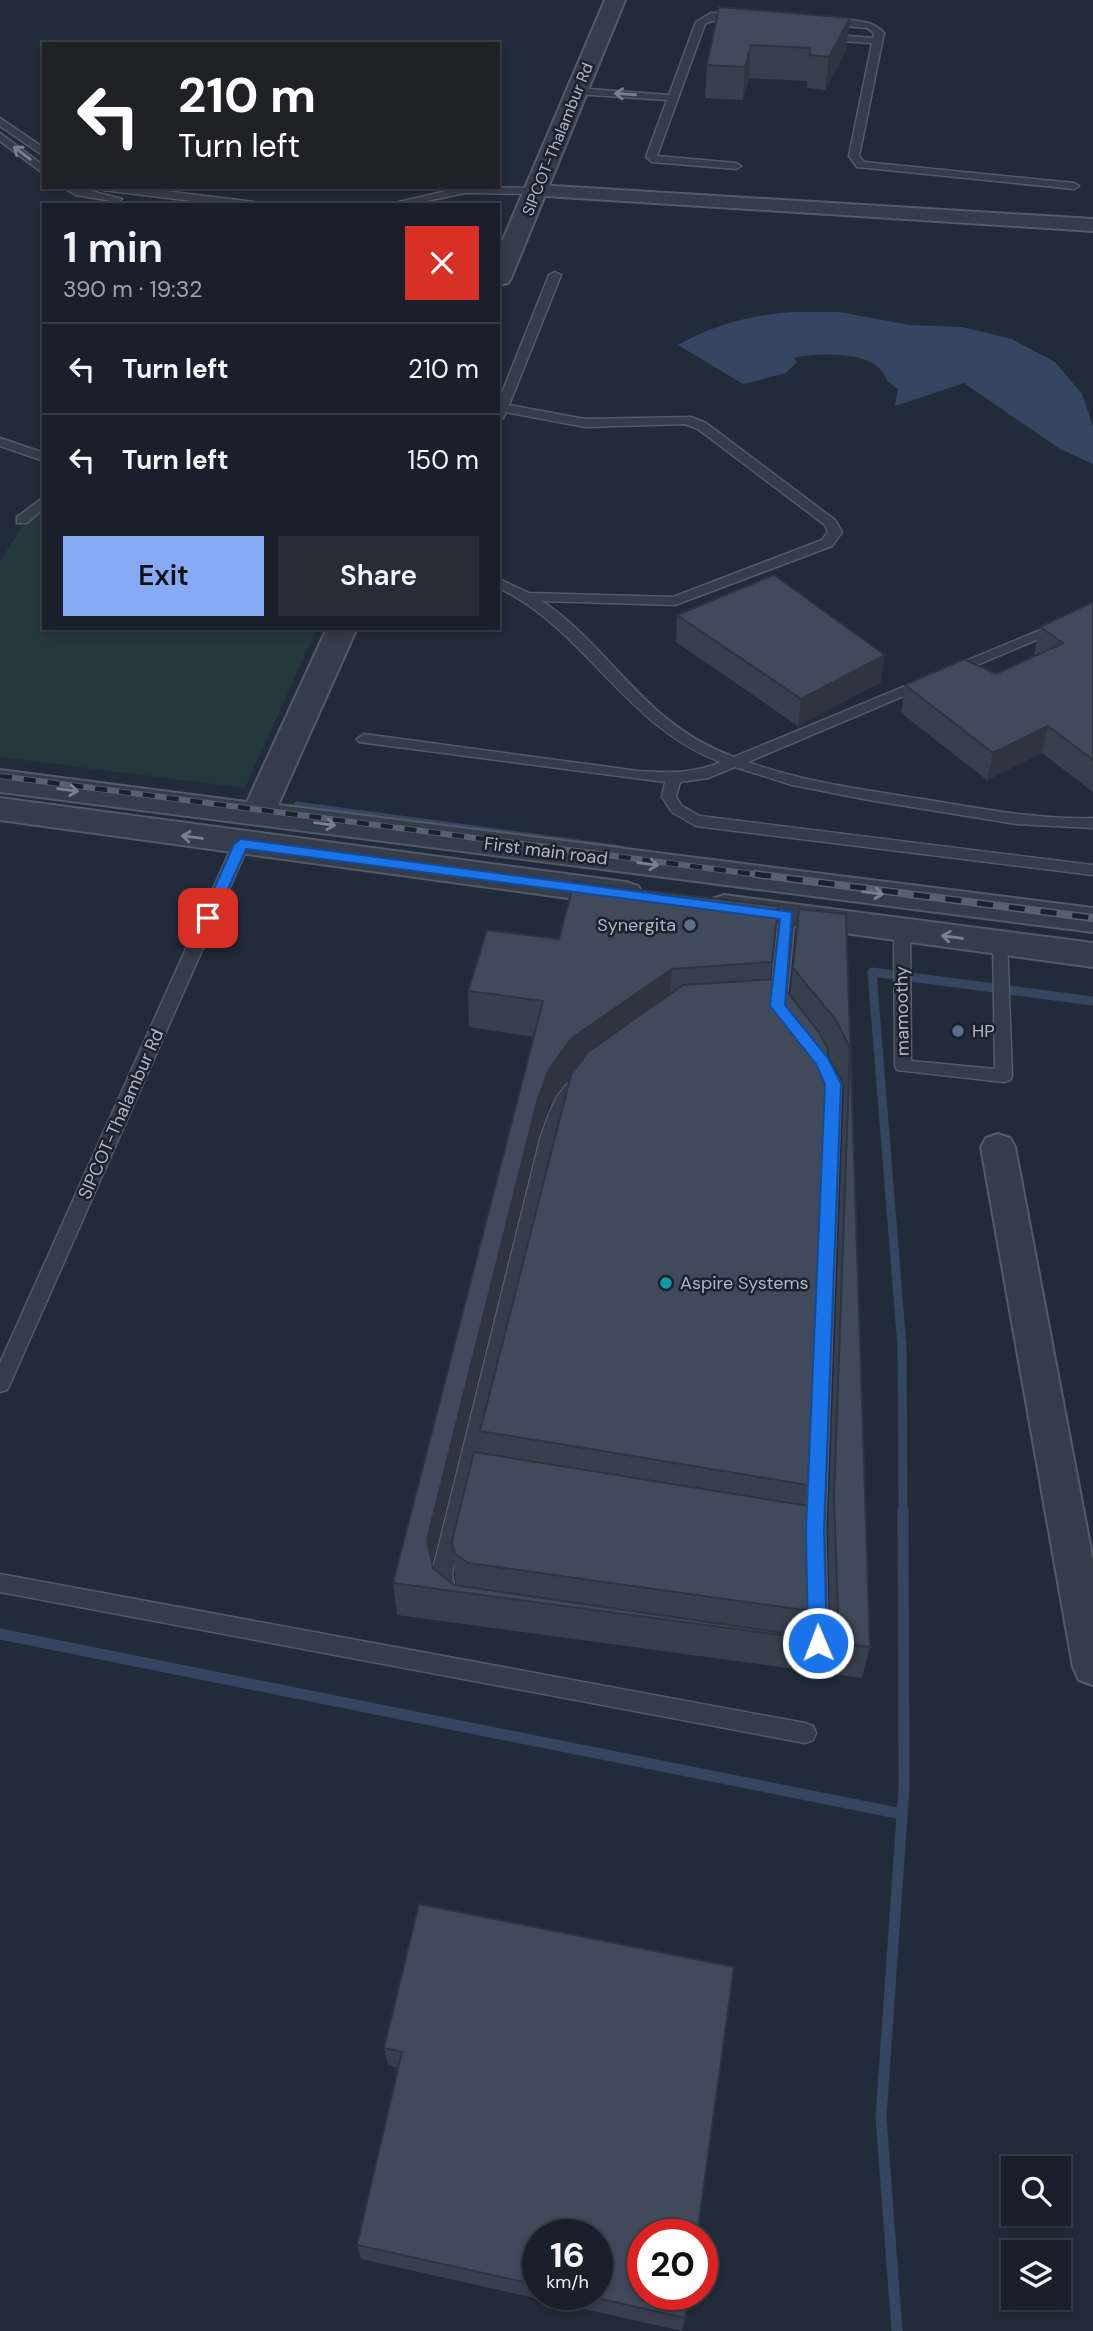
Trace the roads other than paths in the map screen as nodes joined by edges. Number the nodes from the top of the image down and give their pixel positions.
1 (615, 0) edge
2 (747, 17) edge
3 (814, 21) edge
4 (699, 28) junction
5 (712, 29) edge
6 (809, 36) edge
7 (878, 41) junction
8 (583, 83) junction
9 (652, 84) dead end
10 (677, 86) junction
11 (674, 98) junction
12 (0, 121) edge
13 (0, 136) edge
14 (42, 152) edge
15 (736, 166) dead end
16 (42, 169) edge
17 (1074, 186) dead end
18 (74, 189) edge
19 (120, 189) edge
20 (537, 191) junction
21 (148, 203) edge
22 (237, 203) edge
23 (400, 203) edge
24 (1093, 225) edge
25 (555, 275) dead end
26 (500, 276) edge
27 (500, 411) edge
28 (0, 442) edge
29 (42, 458) edge
30 (42, 503) edge
31 (22, 520) dead end
32 (500, 583) edge
33 (529, 597) junction
34 (1074, 621) edge
35 (341, 630) edge
36 (364, 739) dead end
37 (729, 761) junction
38 (674, 778) junction
39 (0, 781) edge
40 (0, 809) edge
41 (1093, 823) edge
42 (249, 830) junction
43 (1093, 870) edge
44 (787, 915) junction
45 (1093, 920) edge
46 (902, 930) junction
47 (1002, 943) junction
48 (1093, 955) edge
49 (778, 1006) junction
50 (757, 1007) edge
51 (790, 1021) edge
52 (802, 1038) edge
53 (590, 1073) edge
54 (998, 1147) dead end
55 (0, 1384) edge
56 (0, 1583) edge
57 (464, 1607) edge
58 (784, 1652) edge
59 (1093, 1667) edge
60 (805, 1733) dead end

1 - 8 street, SIPCOT-Thalambur Rd
2 - 4 lane
3 - 7 lane
4 - 5 lane
4 - 10 lane
6 - 7 lane
7 - 17 lane
11 -> 8 lane
8 - 20 street, SIPCOT-Thalambur Rd
9 - 10 lane
10 - 11 lane
11 - 15 lane
12 - 14 lane
16 -> 13 lane
18 - 21 lane
19 - 22 lane
20 - 23 lane
20 - 24 street
20 - 26 street, SIPCOT-Thalambur Rd
25 - 27 lane
27 - 33 lane
28 - 29 lane
30 - 31 lane
32 - 33 lane
33 - 37 lane
34 - 37 lane
35 - 42 street, SIPCOT-Thalambur Rd
36 - 38 lane
37 - 38 lane
37 - 41 lane
38 - 43 lane
39 -> 42 street, First main road
42 -> 40 street
42 - 44 street
42 -> 45 street, First main road
42 - 55 lane, SIPCOT-Thalambur Rd
44 - 46 street
44 - 49 lane
47 -> 46 street
46 - 47 lane, mamoothy
47 - 48 street
49 - 50 lane
49 - 51 lane
52 - 58 lane
53 - 57 lane
54 - 59 street
56 - 60 lane

